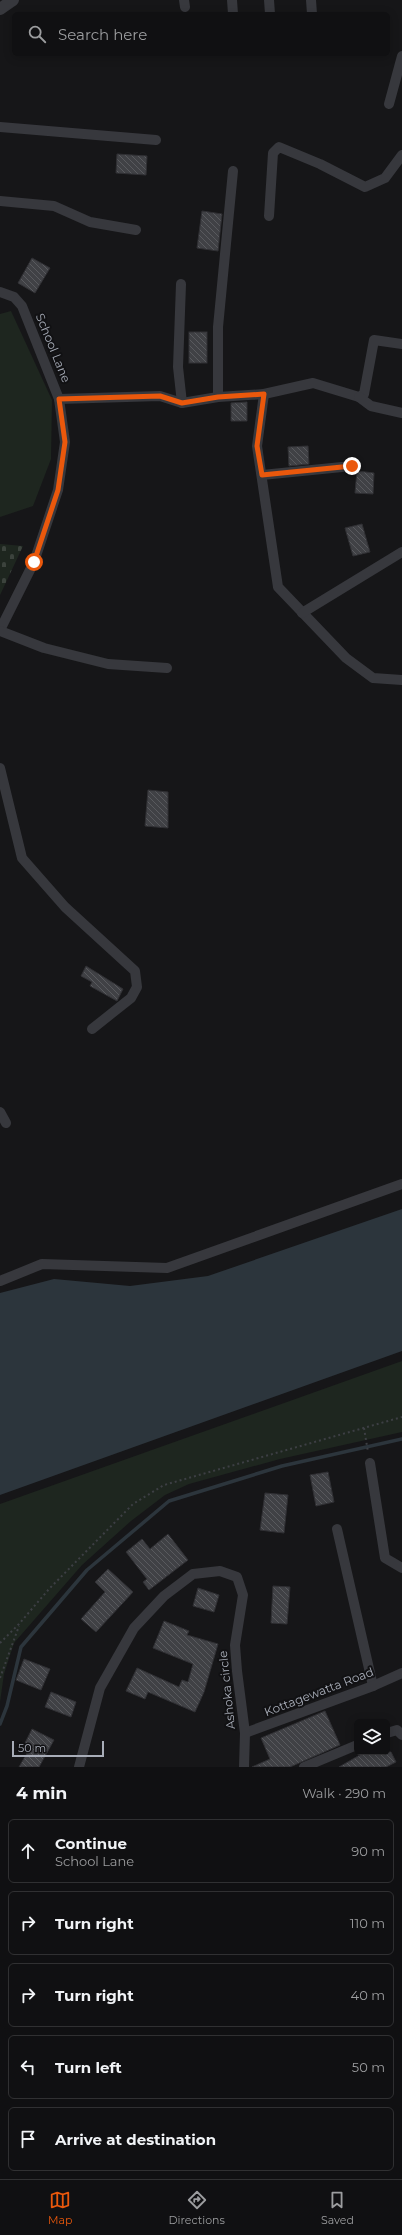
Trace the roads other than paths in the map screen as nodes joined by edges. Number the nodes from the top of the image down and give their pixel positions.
1 (13, 0) edge
2 (232, 0) edge
3 (269, 0) edge
4 (311, 0) edge
5 (0, 9) edge
6 (233, 12) edge
7 (270, 12) edge
8 (312, 12) edge
9 (402, 56) edge
10 (389, 104) dead end
11 (0, 127) edge
12 (156, 140) dead end
13 (402, 155) edge
14 (233, 170) dead end
15 (0, 201) edge
16 (269, 216) dead end
17 (136, 230) dead end
18 (181, 284) dead end
19 (0, 292) edge
20 (402, 344) edge
21 (264, 394) junction
22 (218, 397) junction
23 (359, 397) junction
24 (59, 399) junction
25 (182, 403) junction
26 (402, 413) edge
27 (352, 466) dead end
28 (262, 475) junction
29 (402, 552) edge
30 (302, 614) junction
31 (0, 631) edge
32 (167, 668) dead end
33 (402, 680) edge
34 (0, 768) edge
35 (92, 1029) dead end
36 (0, 1112) edge
37 (6, 1123) dead end
38 (402, 1184) edge
39 (0, 1281) edge
40 (370, 1463) dead end
41 (337, 1529) dead end
42 (402, 1568) edge
43 (402, 1674) edge
44 (373, 1686) junction
45 (390, 1732) edge
46 (245, 1733) junction
47 (402, 1735) edge
48 (354, 1746) edge
49 (79, 1767) edge
50 (244, 1767) edge
51 (304, 1767) edge

1 - 5 street
2 - 6 street
3 - 7 street
4 - 8 street
9 - 10 street
11 - 12 street
13 - 16 street
14 - 22 street
15 - 17 street
18 - 25 street
19 - 24 street, School Lane
20 - 23 street
21 - 22 street
21 - 23 street
21 - 28 street
22 - 25 street
23 - 26 street
24 - 25 street
24 - 31 street, School Lane
27 - 28 street
28 - 30 street
29 - 30 street
30 - 33 street
31 - 32 street
34 - 35 street
36 - 37 street
38 - 39 street
40 - 42 street
41 - 44 street
43 - 44 street, Kottagewatta Road
44 - 46 street, Kottagewatta Road
45 - 47 street
46 - 49 street, Ashoka circle
46 - 50 street, Ashoka circle
48 - 51 street

